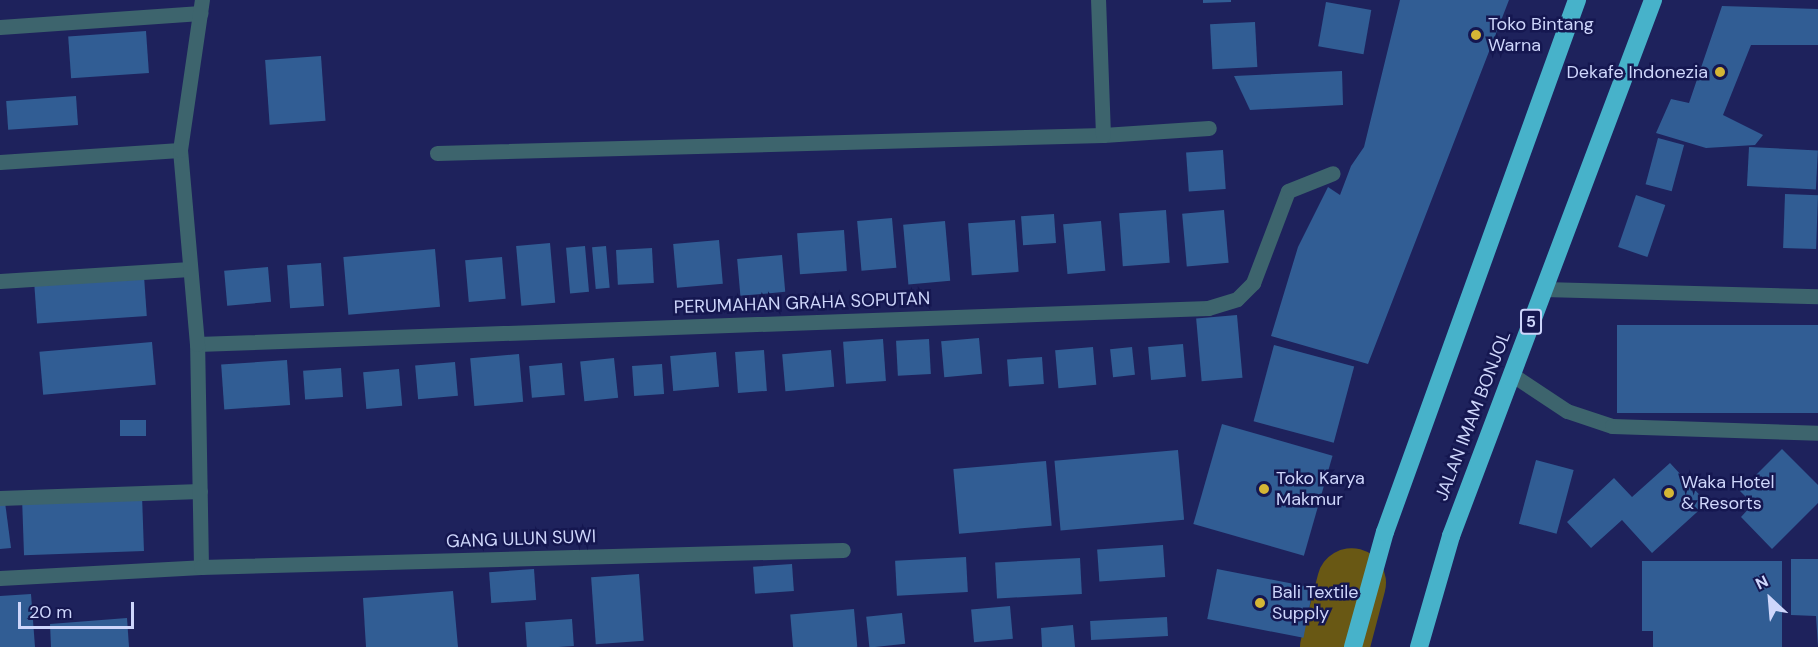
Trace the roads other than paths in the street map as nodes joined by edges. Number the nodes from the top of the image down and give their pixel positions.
1 (1098, 0) edge
2 (1577, 0) edge
3 (1653, 0) edge
4 (201, 7) edge
5 (0, 27) edge
6 (1209, 128) dead end
7 (1103, 135) junction
8 (180, 150) junction
9 (437, 153) dead end
10 (0, 162) edge
11 (1333, 173) dead end
12 (190, 269) junction
13 (0, 281) edge
14 (1543, 290) junction
15 (1818, 296) edge
16 (197, 344) junction
17 (1511, 374) junction
18 (1818, 434) edge
19 (200, 491) junction
20 (0, 498) edge
21 (843, 550) dead end
22 (201, 567) junction
23 (0, 578) edge
24 (1353, 647) edge
25 (1419, 647) edge

1 - 7 street
2 - 24 highway
3 - 14 highway, JALAN IMAM BONJOL / 5
4 - 5 street
4 - 8 street
6 - 7 street
7 - 9 street
8 - 10 street
8 - 12 street
11 - 16 street, PERUMAHAN GRAHA SOPUTAN
12 - 13 street
12 - 16 street
14 - 15 street
14 - 17 highway, JALAN IMAM BONJOL / 5
16 - 19 street
17 - 18 street
17 - 25 highway, JALAN IMAM BONJOL / 5
19 - 20 street
19 - 22 street
21 - 22 street, GANG ULUN SUWI
22 - 23 street, GANG ULUN SUWI

